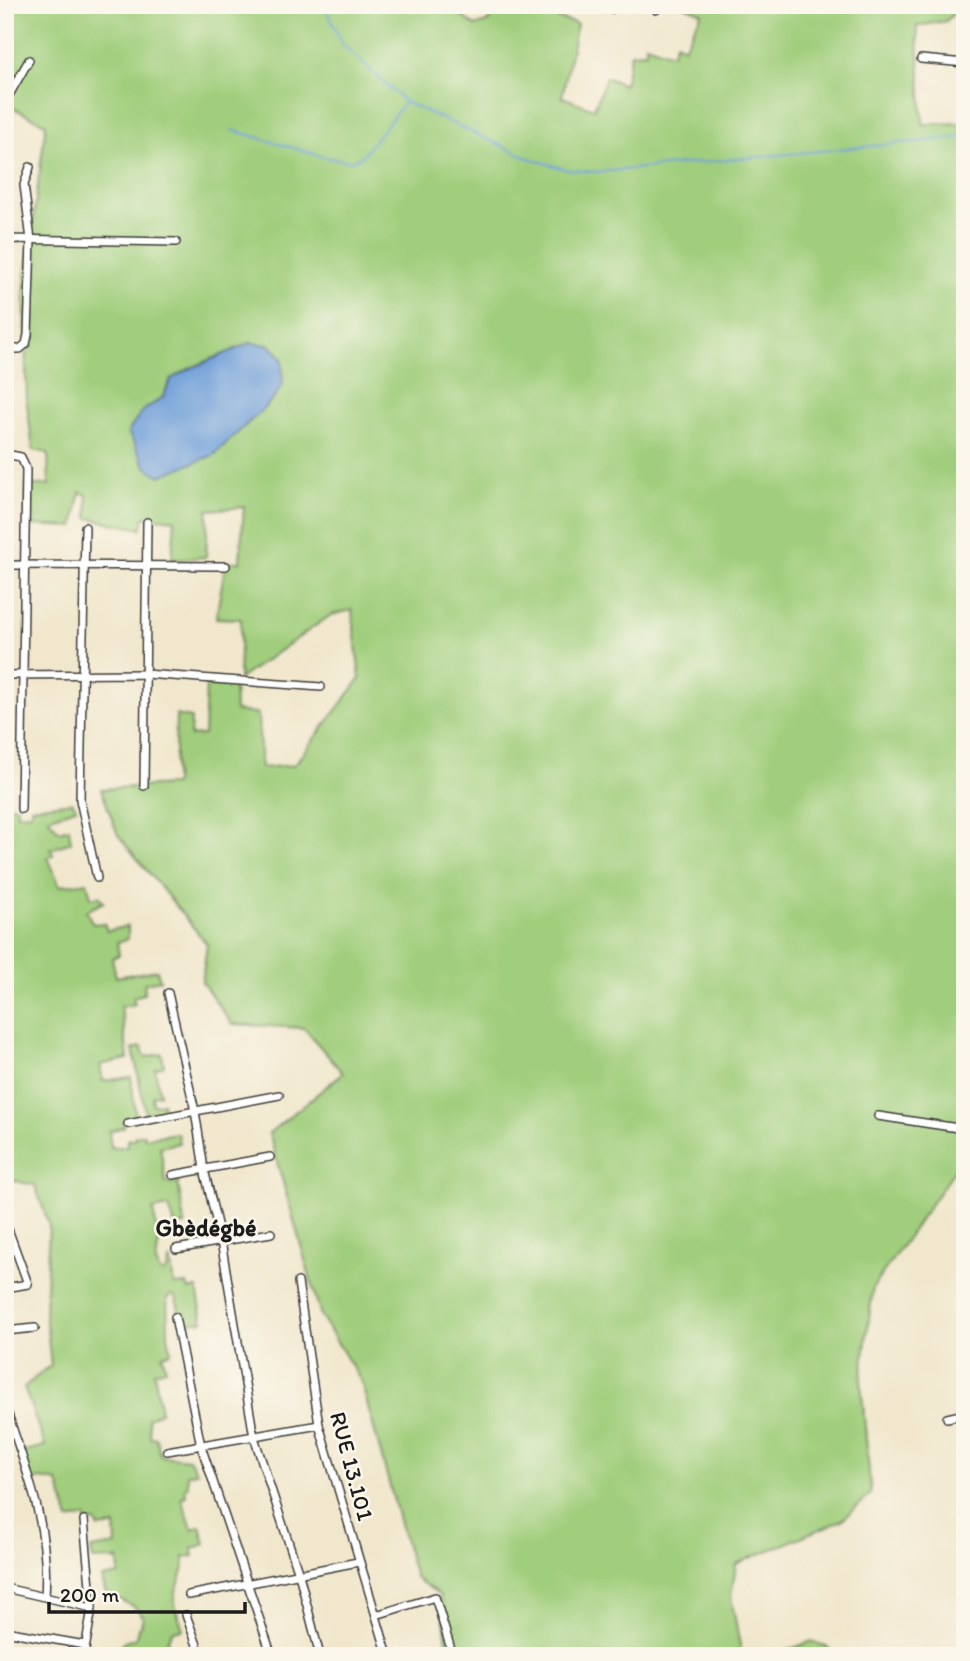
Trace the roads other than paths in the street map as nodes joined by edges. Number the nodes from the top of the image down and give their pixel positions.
1 (921, 59) dead end
2 (29, 60) dead end
3 (965, 63) edge
4 (5, 102) edge
5 (30, 167) dead end
6 (5, 239) edge
7 (31, 240) junction
8 (176, 242) dead end
9 (5, 349) edge
10 (5, 454) edge
11 (147, 522) dead end
12 (85, 527) dead end
13 (5, 565) edge
14 (23, 565) junction
15 (84, 565) junction
16 (146, 566) junction
17 (226, 566) dead end
18 (145, 674) junction
19 (5, 675) edge
20 (22, 675) junction
21 (82, 675) junction
22 (321, 687) dead end
23 (144, 786) dead end
24 (21, 809) dead end
25 (97, 878) dead end
26 (167, 993) dead end
27 (279, 1095) dead end
28 (195, 1111) junction
29 (878, 1116) dead end
30 (128, 1124) dead end
31 (965, 1129) edge
32 (270, 1157) dead end
33 (204, 1169) junction
34 (173, 1175) dead end
35 (5, 1221) edge
36 (271, 1233) dead end
37 (221, 1241) junction
38 (176, 1249) dead end
39 (298, 1282) dead end
40 (5, 1288) edge
41 (175, 1317) dead end
42 (36, 1328) dead end
43 (5, 1331) edge
44 (5, 1405) edge
45 (965, 1414) edge
46 (947, 1418) dead end
47 (319, 1425) junction
48 (254, 1437) junction
49 (201, 1446) junction
50 (167, 1451) dead end
51 (84, 1520) dead end
52 (358, 1562) junction
53 (299, 1574) junction
54 (249, 1584) junction
55 (5, 1588) edge
56 (189, 1595) dead end
57 (45, 1596) junction
58 (92, 1608) junction
59 (186, 1615) dead end
60 (376, 1615) junction
61 (5, 1631) edge
62 (85, 1645) junction
63 (84, 1656) edge
64 (201, 1656) edge
65 (272, 1656) edge
66 (320, 1656) edge
67 (388, 1656) edge
68 (453, 1656) edge

1 - 3 street
2 - 4 street
5 - 7 street
6 - 7 street
7 - 8 street
7 - 9 street
10 - 14 street
11 - 16 street
12 - 15 street
13 - 14 street
14 - 15 street
14 - 20 street
15 - 16 street
15 - 21 street
16 - 17 street
16 - 18 street
18 - 21 street
18 - 22 street
18 - 23 street
19 - 20 street
20 - 21 street
20 - 24 street
21 - 25 street
26 - 28 street
27 - 28 street
28 - 30 street
28 - 33 street
29 - 31 street
32 - 33 street
33 - 34 street
33 - 37 street
35 - 40 street
36 - 37 street
37 - 38 street
37 - 48 street
39 - 47 street, RUE 13.101
41 - 49 street
42 - 43 street
44 - 57 street
45 - 46 street
47 - 48 street
47 - 52 street, RUE 13.101
48 - 49 street
48 - 53 street
49 - 50 street
49 - 54 street
51 - 58 street
52 - 53 street
52 - 60 street, RUE 13.101
53 - 54 street
53 - 66 street
54 - 56 street
54 - 65 street
55 - 57 street
57 - 58 street
58 - 62 street
59 - 64 street
60 - 67 street, RUE 13.101
60 - 68 street
61 - 62 street
62 - 63 street

